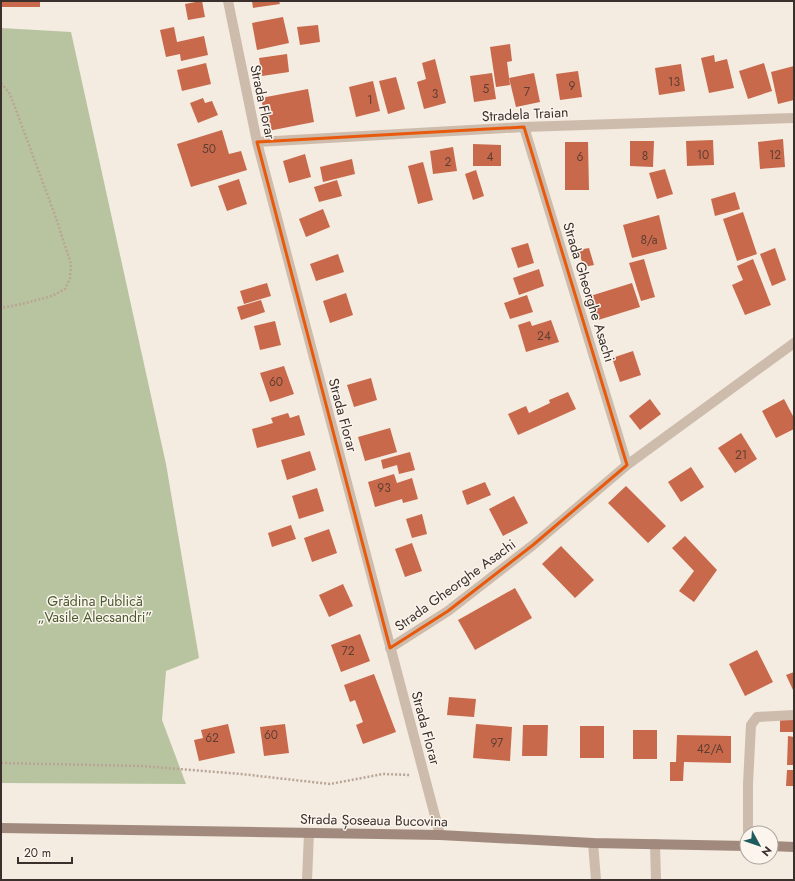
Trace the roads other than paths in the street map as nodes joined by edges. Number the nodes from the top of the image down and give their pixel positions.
1 (228, 1) edge
2 (794, 118) edge
3 (524, 127) junction
4 (257, 142) junction
5 (794, 343) edge
6 (627, 465) junction
7 (390, 648) junction
8 (794, 715) edge
9 (748, 825) edge
10 (1, 828) edge
11 (309, 833) junction
12 (440, 835) junction
13 (593, 843) junction
14 (655, 844) junction
15 (739, 846) edge
16 (779, 846) edge
17 (794, 847) edge
18 (307, 880) edge
19 (596, 880) edge
20 (656, 880) edge

1 - 4 street, Strada Florar
2 - 3 street, Stradela Traian
3 - 4 street, Stradela Traian
3 - 6 street, Strada Gheorghe Asachi
4 - 7 street, Strada Florar
5 - 6 street, Strada Gheorghe Asachi
6 - 7 street, Strada Gheorghe Asachi
7 - 12 street, Strada Florar
8 - 9 street
10 - 11 main road, Strada Șoseaua Bucovina
11 - 12 main road, Strada Șoseaua Bucovina
11 - 18 street
12 - 13 main road, Strada Șoseaua Bucovina
13 - 14 main road, Strada Șoseaua Bucovina
13 - 19 street
14 - 15 main road, Strada Șoseaua Bucovina
14 - 20 street
16 - 17 main road

